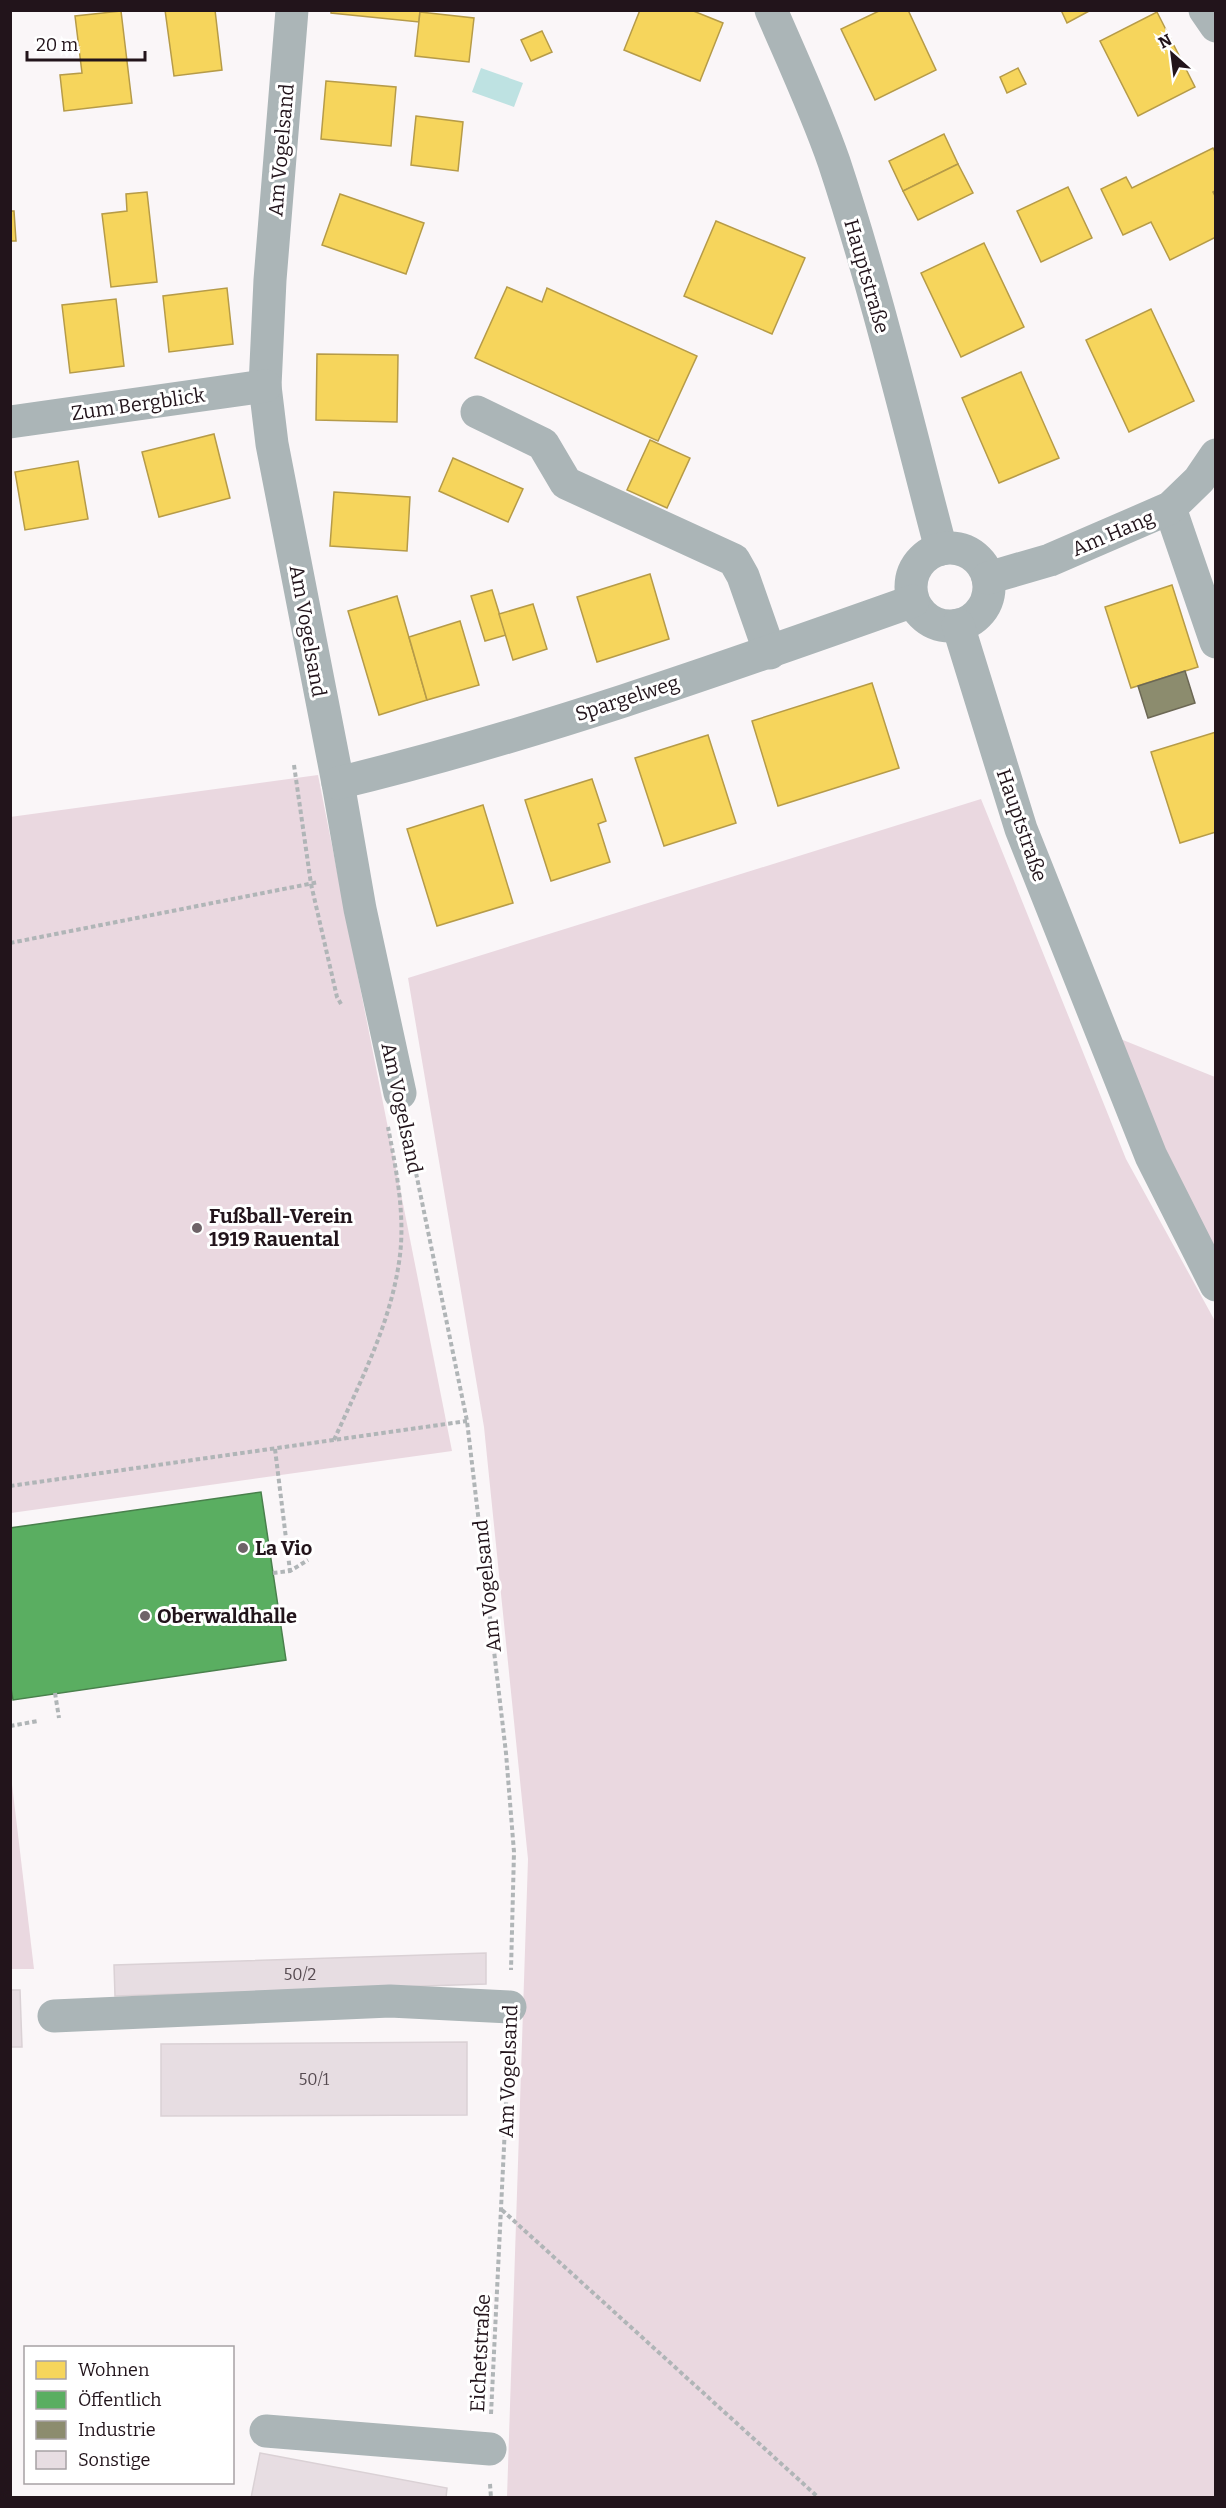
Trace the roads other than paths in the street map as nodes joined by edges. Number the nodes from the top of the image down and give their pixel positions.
1 (292, 10) edge
2 (771, 10) edge
3 (1205, 10) edge
4 (1215, 26) edge
5 (265, 386) junction
6 (477, 412) dead end
7 (10, 422) edge
8 (1215, 455) edge
9 (1170, 508) junction
10 (941, 549) junction
11 (988, 578) junction
12 (913, 601) junction
13 (958, 625) junction
14 (1215, 642) edge
15 (770, 652) junction
16 (338, 783) junction
17 (393, 1105) road end
18 (1215, 1286) edge
19 (510, 2007) road end
20 (54, 2016) dead end
21 (266, 2431) dead end
22 (490, 2449) road end

1 - 5 street, Am Vogelsand
2 - 10 street, Hauptstraße
3 - 4 street
5 - 7 street, Zum Bergblick
5 - 16 street, Am Vogelsand
6 - 15 street
8 - 9 street, Am Hang
9 - 11 street, Am Hang
9 - 14 street
10 - 11 street
10 - 12 street
11 - 13 street
12 - 13 street
12 - 15 street, Spargelweg
13 - 18 street, Hauptstraße
15 - 16 street, Spargelweg
16 - 17 street, Am Vogelsand
19 - 20 street
21 - 22 street

